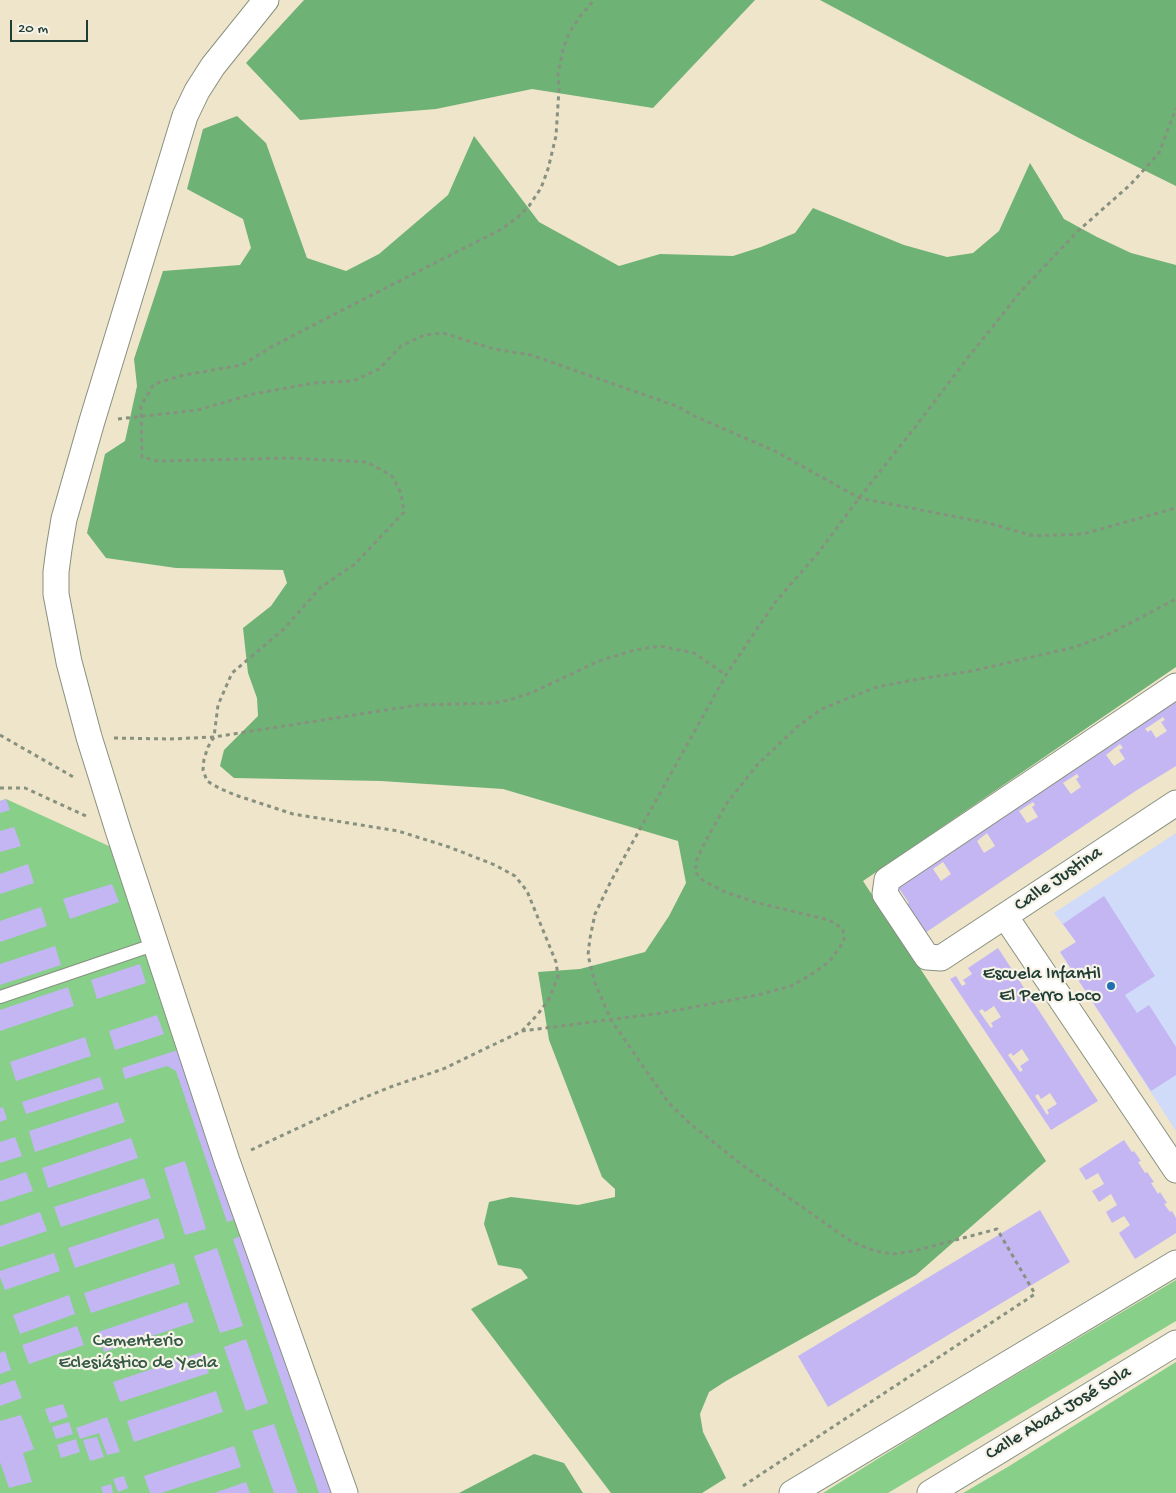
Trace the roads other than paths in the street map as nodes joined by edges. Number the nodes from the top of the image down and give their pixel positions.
1 (266, 0) edge
2 (1176, 686) edge
3 (1176, 803) edge
4 (1005, 916) junction
5 (156, 944) junction
6 (0, 997) edge
7 (1176, 1170) edge
8 (1176, 1263) edge
9 (1176, 1343) edge
10 (936, 1490) edge
11 (345, 1493) edge
12 (792, 1493) edge

1 - 5 street
2 - 4 street, Calle Justina
3 - 4 street, Calle Justina
4 - 7 street
5 - 6 lane
5 - 11 street
8 - 12 street
9 - 10 street, Calle Abad José Sola

